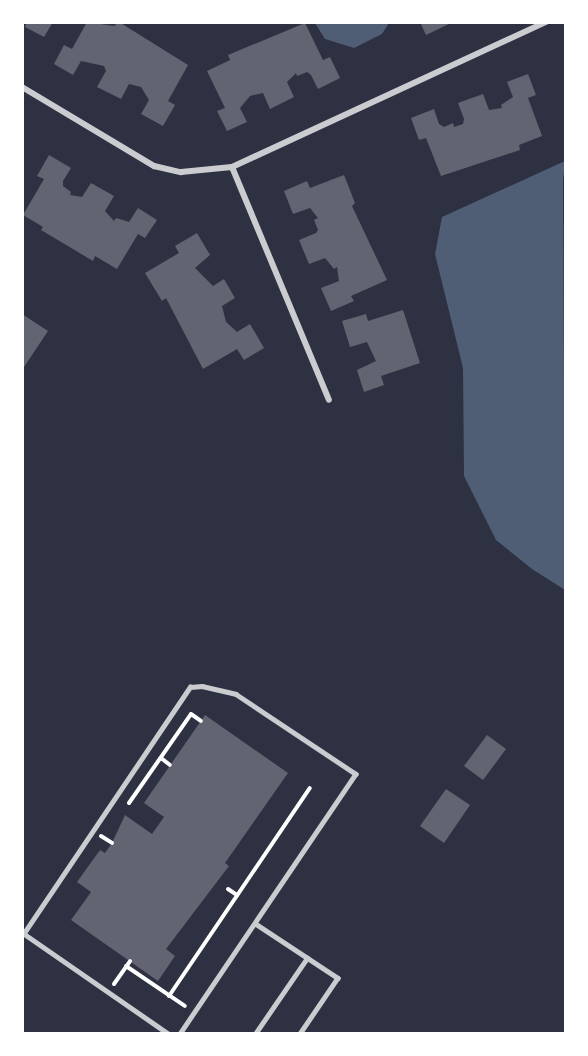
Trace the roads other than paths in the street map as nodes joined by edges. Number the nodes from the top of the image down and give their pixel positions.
1 (546, 22) edge
2 (22, 87) edge
3 (232, 167) junction
4 (329, 400) dead end
5 (256, 924) junction
6 (23, 933) edge
7 (307, 958) junction
8 (169, 1034) edge
9 (180, 1034) edge
10 (255, 1034) edge
11 (300, 1034) edge

1 - 3 street
2 - 3 street
3 - 4 street
5 - 6 lane
5 - 7 lane
5 - 9 lane
6 - 8 lane
7 - 10 lane
7 - 11 lane

